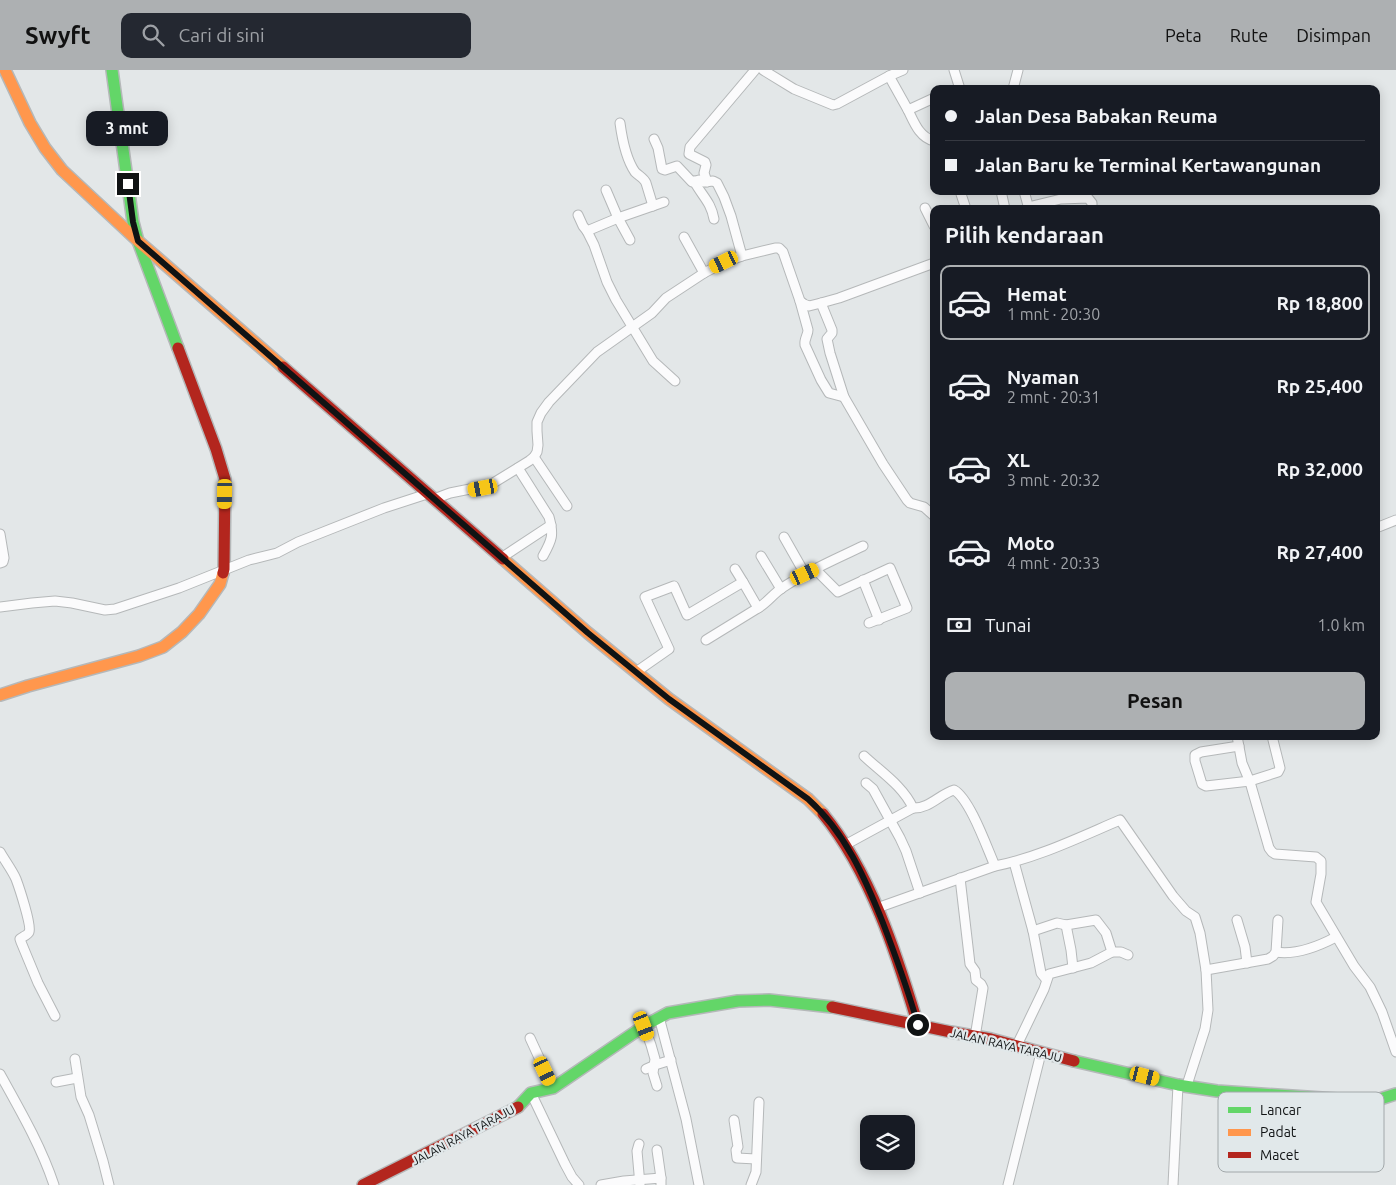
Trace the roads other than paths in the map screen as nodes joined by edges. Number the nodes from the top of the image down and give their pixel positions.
1 (5, 70) edge
2 (112, 70) edge
3 (755, 70) edge
4 (763, 70) edge
5 (904, 70) edge
6 (954, 70) edge
7 (1018, 70) edge
8 (888, 76) junction
9 (957, 85) edge
10 (1014, 85) edge
11 (930, 100) edge
12 (908, 110) junction
13 (620, 123) dead end
14 (654, 139) dead end
15 (930, 140) edge
16 (662, 169) junction
17 (665, 180) dead end
18 (694, 181) junction
19 (707, 182) junction
20 (606, 190) dead end
21 (664, 202) dead end
22 (1040, 205) edge
23 (1092, 205) edge
24 (653, 206) junction
25 (925, 208) dead end
26 (578, 215) dead end
27 (618, 218) junction
28 (930, 218) edge
29 (714, 219) dead end
30 (587, 231) junction
31 (684, 237) dead end
32 (630, 240) dead end
33 (138, 241) junction
34 (742, 256) junction
35 (930, 264) edge
36 (704, 273) junction
37 (800, 301) junction
38 (821, 303) junction
39 (632, 326) junction
40 (676, 381) dead end
41 (844, 397) junction
42 (534, 457) junction
43 (518, 468) junction
44 (431, 497) junction
45 (567, 506) dead end
46 (930, 512) edge
47 (1396, 520) edge
48 (551, 525) junction
49 (1380, 526) edge
50 (0, 534) edge
51 (784, 537) dead end
52 (863, 546) dead end
53 (543, 556) dead end
54 (761, 556) dead end
55 (501, 558) junction
56 (0, 563) edge
57 (224, 569) junction
58 (735, 569) dead end
59 (815, 569) junction
60 (805, 574) junction
61 (863, 580) junction
62 (743, 582) junction
63 (781, 589) junction
64 (0, 607) edge
65 (758, 608) junction
66 (879, 620) junction
67 (869, 623) dead end
68 (706, 640) dead end
69 (636, 672) junction
70 (0, 695) edge
71 (1238, 740) edge
72 (1273, 740) edge
73 (1239, 746) junction
74 (864, 756) dead end
75 (1250, 781) junction
76 (866, 783) dead end
77 (913, 808) junction
78 (891, 821) junction
79 (845, 845) junction
80 (0, 852) edge
81 (1014, 862) junction
82 (995, 866) junction
83 (960, 878) junction
84 (920, 893) junction
85 (877, 908) junction
86 (1237, 920) dead end
87 (1278, 920) dead end
88 (1066, 925) junction
89 (1033, 931) junction
90 (1336, 937) junction
91 (1112, 952) junction
92 (1276, 952) junction
93 (1128, 955) dead end
94 (1247, 962) junction
95 (1073, 968) junction
96 (1206, 970) junction
97 (1046, 979) junction
98 (55, 1016) dead end
99 (659, 1017) junction
100 (918, 1025) junction
101 (644, 1026) junction
102 (975, 1037) junction
103 (530, 1038) dead end
104 (1017, 1046) junction
105 (1396, 1052) edge
106 (1041, 1053) junction
107 (75, 1059) dead end
108 (671, 1060) junction
109 (650, 1067) junction
110 (0, 1074) edge
111 (77, 1078) junction
112 (56, 1082) dead end
113 (1182, 1085) junction
114 (657, 1086) dead end
115 (553, 1088) junction
116 (1218, 1092) edge
117 (531, 1093) junction
118 (1396, 1094) edge
119 (1384, 1098) edge
120 (759, 1102) dead end
121 (734, 1120) dead end
122 (639, 1144) dead end
123 (657, 1150) dead end
124 (756, 1159) junction
125 (640, 1182) edge
126 (661, 1182) edge
127 (54, 1185) edge
128 (109, 1185) edge
129 (363, 1185) edge
130 (579, 1185) edge
131 (604, 1185) edge
132 (699, 1185) edge
133 (751, 1185) edge
134 (1008, 1185) edge
135 (1173, 1185) edge

1 - 33 street
2 - 33 street
3 - 19 street
4 - 8 street
5 - 8 street
6 - 9 street
7 - 10 street
8 - 12 street
11 - 12 street
12 - 15 street
13 - 24 street
14 - 16 street
16 - 17 street
16 - 18 street
18 - 19 street
18 - 29 street
19 - 34 street
20 - 27 street
21 - 24 street
22 - 23 street
24 - 27 street
25 - 28 street
26 - 30 street
27 - 30 street
27 - 32 street
30 - 39 street
31 - 36 street
33 - 44 street
33 - 57 street
34 - 36 street
34 - 37 street
35 - 38 street
36 - 39 street
37 - 38 street
37 - 41 street
38 - 41 street
39 - 40 street
39 - 42 street
41 - 46 street
42 - 43 street
42 - 45 street
43 - 44 street
43 - 48 street
44 - 55 street
44 - 57 street
47 - 49 street
48 - 53 street
48 - 55 street
50 - 56 street
51 - 60 street
52 - 59 street
54 - 63 street
55 - 69 street
57 - 64 street
57 - 70 street
58 - 62 street
59 - 60 street
59 - 61 street
60 - 63 street
61 - 66 street
61 - 66 street
62 - 65 street
62 - 69 street
63 - 65 street
65 - 68 street
66 - 67 street
69 - 79 street
71 - 73 street
72 - 75 street
73 - 75 street
73 - 75 street
74 - 77 street
75 - 90 street
76 - 78 street
77 - 78 street
77 - 82 street
78 - 79 street
78 - 84 street
79 - 85 street
80 - 98 street
81 - 82 street
81 - 89 street
81 - 96 street
82 - 83 street
83 - 84 street
83 - 102 street
84 - 85 street
85 - 100 street
86 - 94 street
87 - 92 street
88 - 89 street
88 - 91 street
88 - 95 street
89 - 97 street
90 - 92 street
90 - 105 street
91 - 93 street
91 - 95 street
92 - 94 street
94 - 96 street
95 - 97 street
96 - 113 street
97 - 104 street
99 - 100 street, JALAN RAYA TARAJU
99 - 101 street, JALAN RAYA TARAJU
99 - 108 street
100 - 102 street, JALAN RAYA TARAJU
101 - 109 street
101 - 115 street, JALAN RAYA TARAJU
102 - 104 street, JALAN RAYA TARAJU
103 - 115 street
104 - 106 street, JALAN RAYA TARAJU
106 - 113 street, JALAN RAYA TARAJU
106 - 134 street
107 - 111 street
108 - 109 street
108 - 132 street
109 - 114 street
110 - 127 street
111 - 112 street
111 - 128 street
113 - 116 street, JALAN RAYA TARAJU
113 - 135 street
115 - 117 street, JALAN RAYA TARAJU
117 - 129 street, JALAN RAYA TARAJU
117 - 130 street
118 - 119 street, JALAN RAYA TARAJU
120 - 124 street
121 - 124 street
122 - 125 street
123 - 126 street
124 - 133 street
125 - 126 street
125 - 131 street

